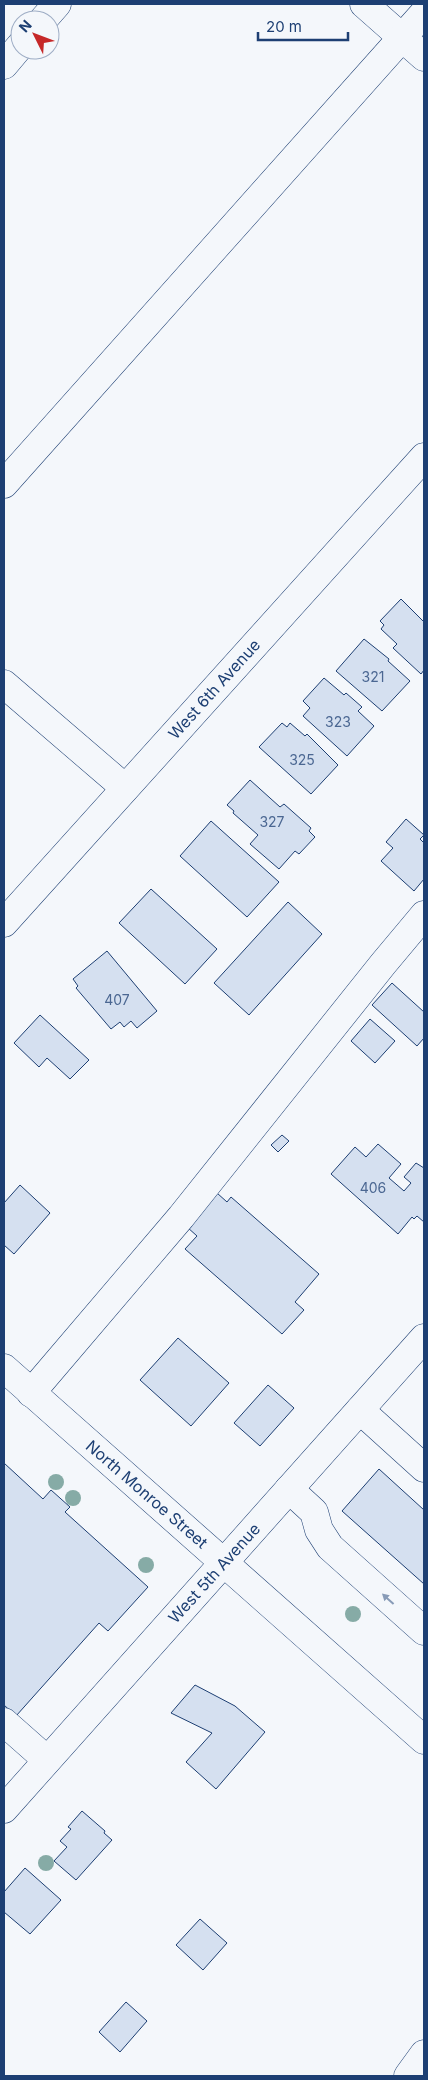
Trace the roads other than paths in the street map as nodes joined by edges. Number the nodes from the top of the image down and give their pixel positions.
1 (364, 4) edge
2 (424, 13) edge
3 (402, 38) junction
4 (424, 58) edge
5 (424, 457) edge
6 (4, 484) edge
7 (4, 684) edge
8 (124, 788) junction
9 (424, 915) edge
10 (4, 923) edge
11 (424, 1338) edge
12 (4, 1368) edge
13 (31, 1393) junction
14 (360, 1410) junction
15 (424, 1468) edge
16 (289, 1489) junction
17 (224, 1562) junction
18 (424, 1632) edge
19 (4, 1722) edge
20 (424, 1740) edge
21 (47, 1760) junction
22 (4, 1809) edge
23 (424, 2054) edge
24 (408, 2076) edge

1 - 3 street
2 - 3 street
3 - 4 street
3 - 6 street
5 - 8 street, West 6th Avenue
7 - 8 street
8 - 10 street, West 6th Avenue
9 - 13 street
11 - 14 street, West 5th Avenue
12 - 13 street, North Monroe Street
13 - 17 street, North Monroe Street
14 - 15 street
14 - 16 street, West 5th Avenue
16 - 17 street, West 5th Avenue
18 -> 16 street
17 - 20 street, North Monroe Street
17 - 21 street, West 5th Avenue
19 - 21 street
21 - 22 street, West 5th Avenue
23 - 24 street

